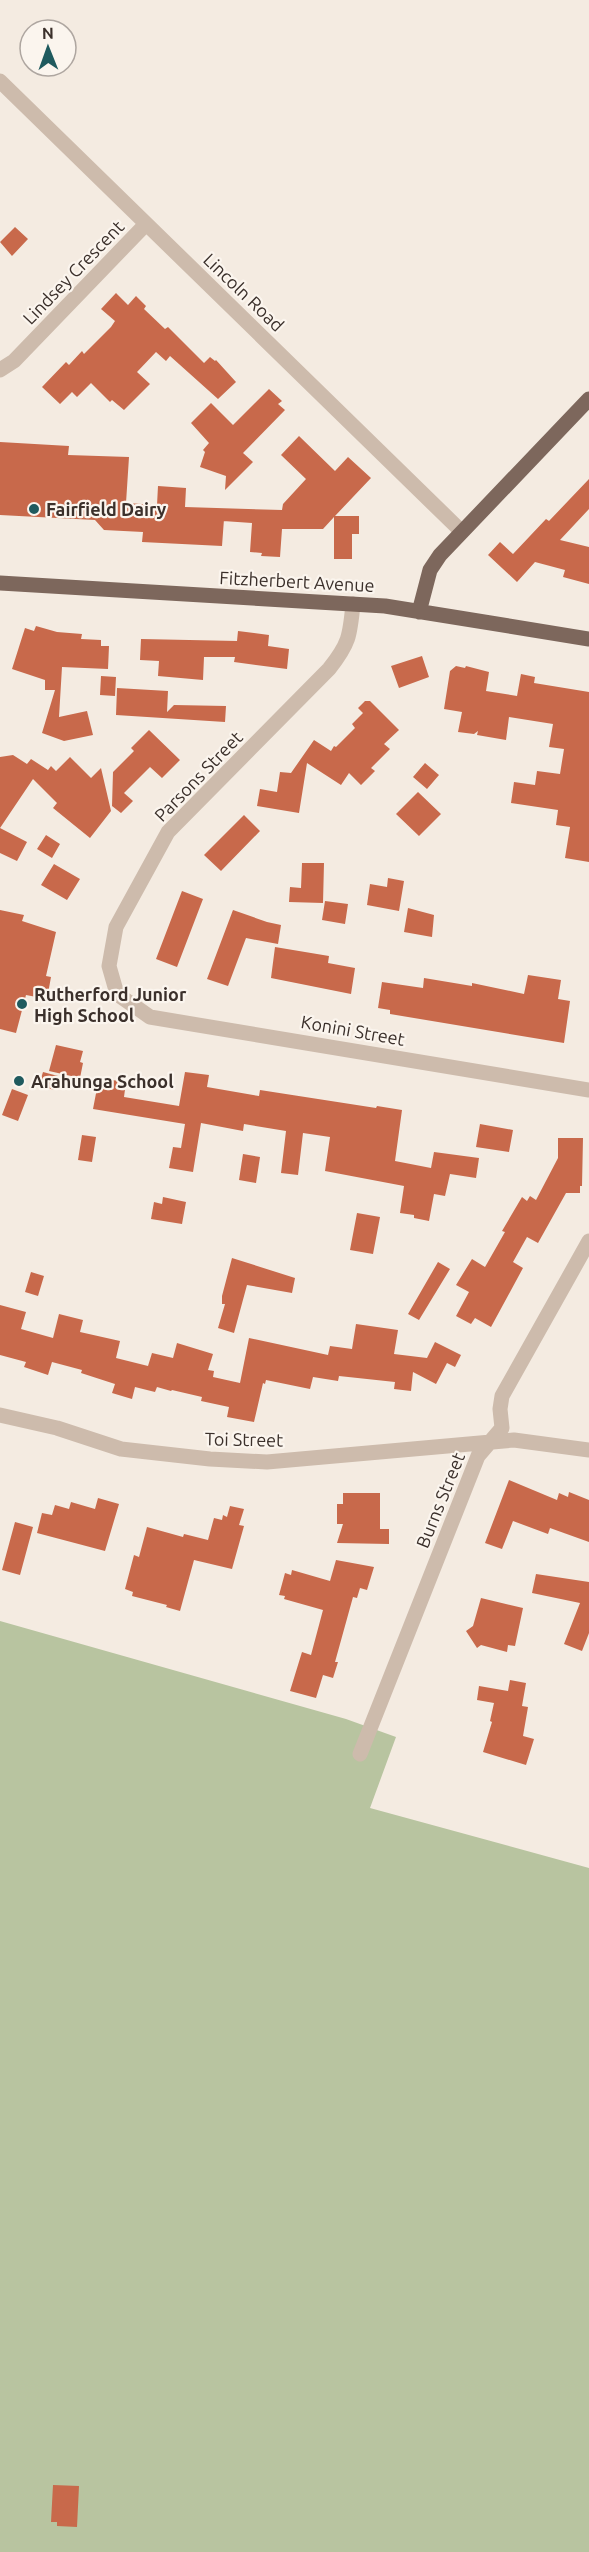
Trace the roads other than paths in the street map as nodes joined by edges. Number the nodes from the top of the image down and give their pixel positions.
1 (0, 81) edge
2 (146, 224) junction
3 (0, 370) edge
4 (589, 399) edge
5 (461, 531) junction
6 (0, 583) edge
7 (352, 604) junction
8 (419, 612) junction
9 (589, 639) edge
10 (117, 994) joint
11 (589, 1090) edge
12 (589, 1241) edge
13 (0, 1414) edge
14 (491, 1441) junction
15 (589, 1450) edge
16 (360, 1754) dead end

1 - 2 street, Lincoln Road
2 - 3 street, Lindsey Crescent
2 - 5 street, Lincoln Road
4 - 5 main road
5 - 8 main road
6 - 7 main road, Fitzherbert Avenue
7 - 8 main road, Fitzherbert Avenue
7 - 10 street, Parsons Street
8 - 9 main road, Fitzherbert Avenue
10 - 11 street, Konini Street
12 - 14 street, Burns Street
13 - 14 street, Toi Street
14 - 15 street, Toi Street
14 - 16 street, Burns Street

